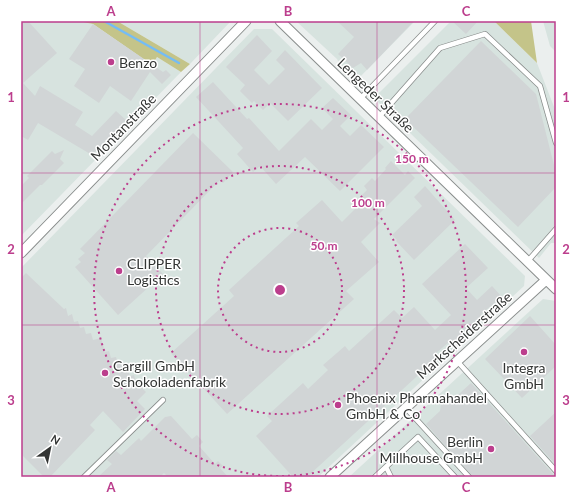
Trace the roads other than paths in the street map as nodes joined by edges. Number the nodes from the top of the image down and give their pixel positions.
1 (246, 21) edge
2 (280, 21) edge
3 (435, 21) edge
4 (360, 99) junction
5 (379, 117) junction
6 (556, 143) edge
7 (556, 229) edge
8 (21, 253) edge
9 (527, 262) junction
10 (546, 280) junction
11 (556, 289) edge
12 (457, 361) junction
13 (163, 400) dead end
14 (405, 407) junction
15 (386, 467) junction
16 (556, 471) edge
17 (84, 477) edge
18 (331, 477) edge
19 (375, 477) edge
20 (391, 477) edge
21 (455, 477) edge
22 (469, 477) edge

1 - 8 street, Montanstraße
2 - 4 street, Lengeder Straße
3 - 4 lane
4 - 5 street, Lengeder Straße
5 - 6 lane
5 - 9 street, Lengeder Straße
7 - 9 lane
9 - 10 street, Lengeder Straße
10 - 11 street, Lengeder Straße
10 - 12 street, Markscheiderstraße
12 - 14 street, Markscheiderstraße
12 - 16 lane
13 - 17 lane
14 - 18 street, Markscheiderstraße
14 - 22 lane
15 - 19 lane
15 - 20 lane
15 - 21 lane

